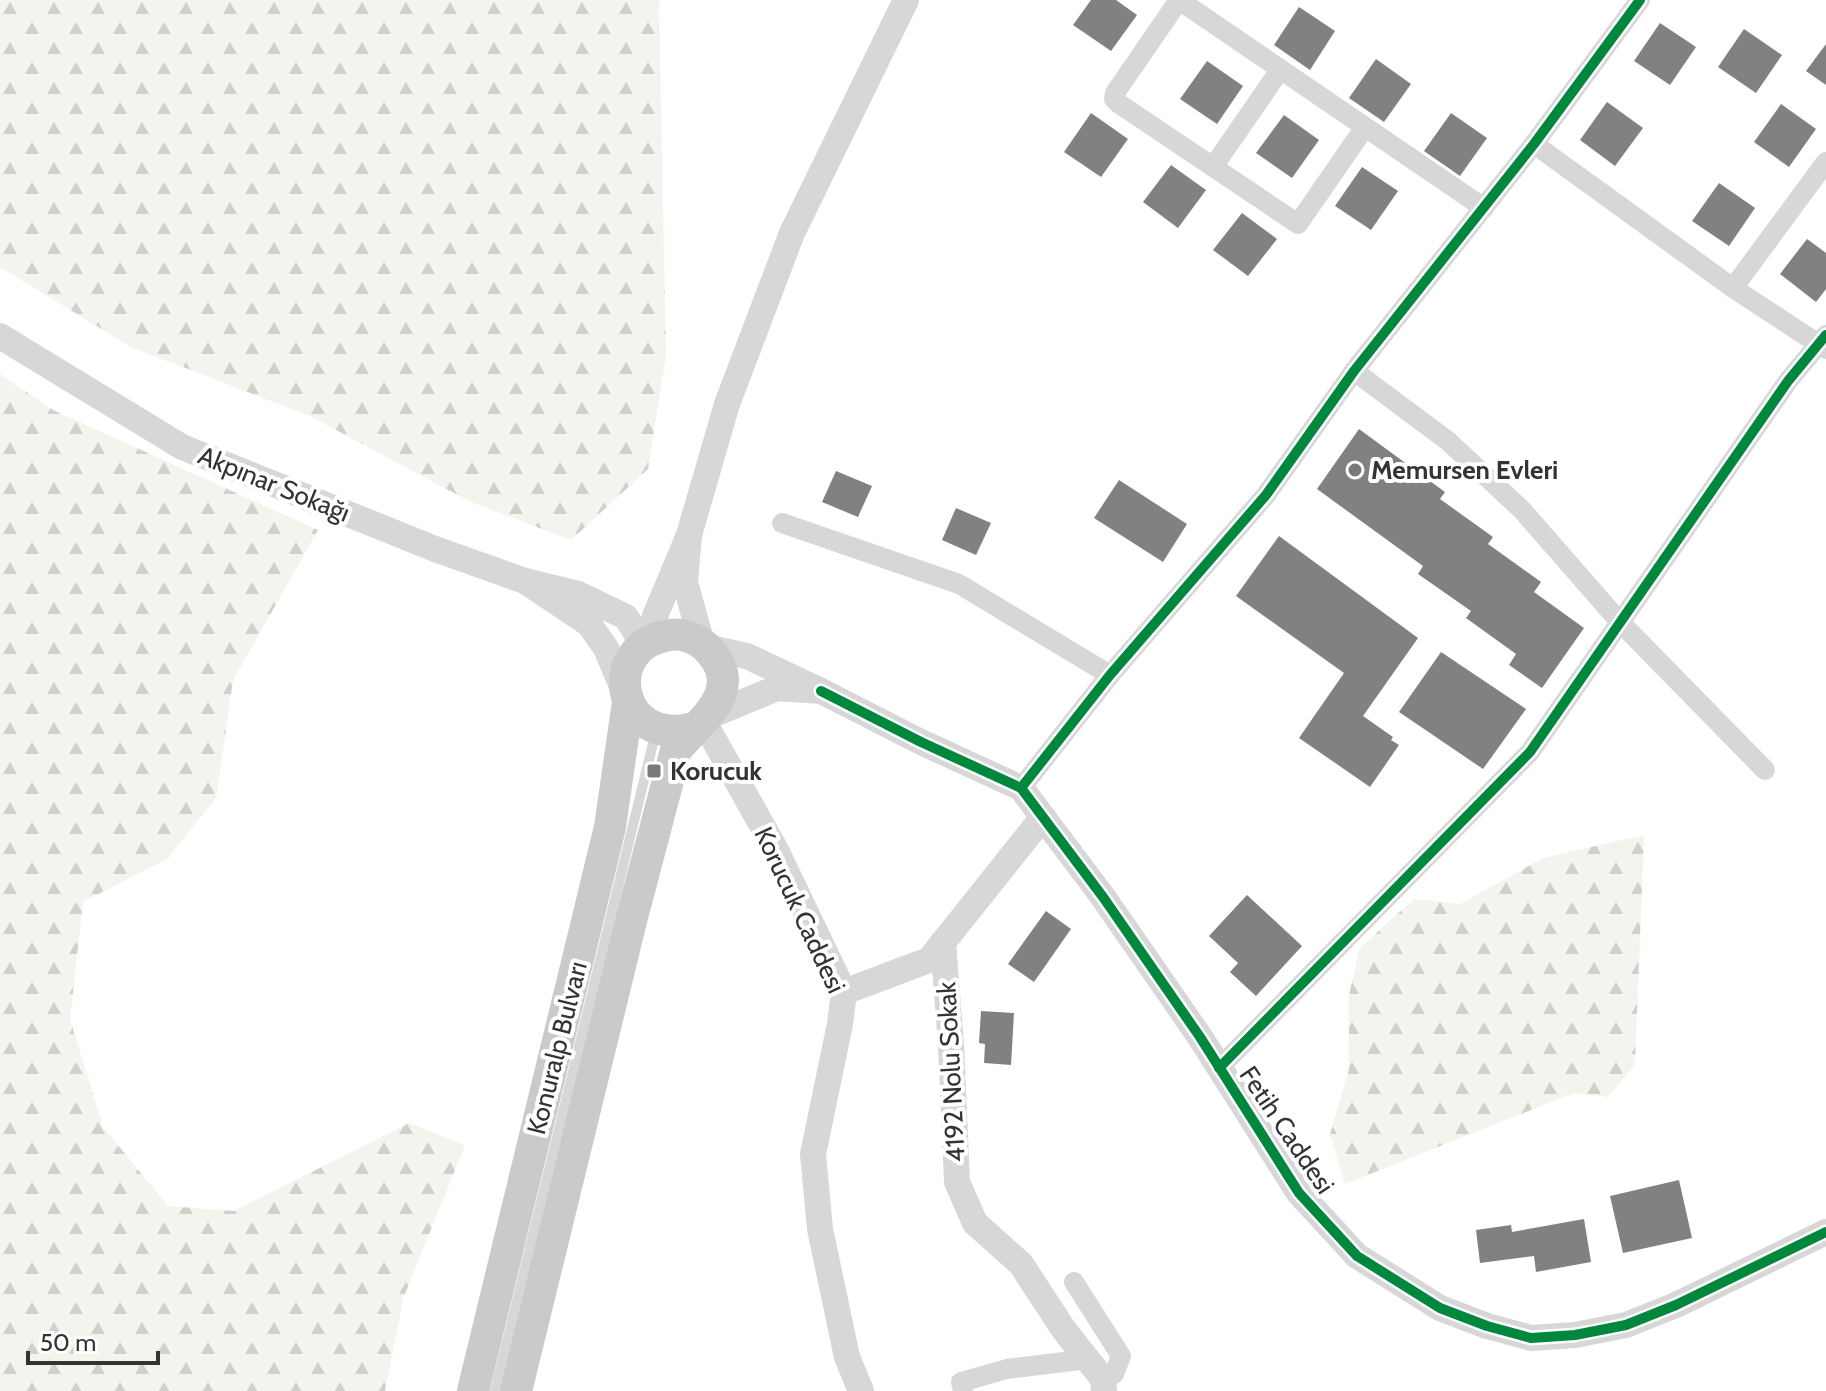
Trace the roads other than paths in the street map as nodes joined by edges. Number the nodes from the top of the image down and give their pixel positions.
1 (906, 0) edge
2 (1640, 0) edge
3 (1173, 2) edge
4 (1280, 70) junction
5 (1365, 127) junction
6 (1534, 144) junction
7 (1826, 162) edge
8 (1213, 167) junction
9 (1484, 208) junction
10 (1733, 288) junction
11 (0, 334) edge
12 (1824, 343) edge
13 (1354, 371) junction
14 (782, 523) dead end
15 (689, 535) junction
16 (525, 581) junction
17 (1619, 621) junction
18 (646, 644) junction
19 (704, 645) junction
20 (1110, 675) junction
21 (821, 691) junction
22 (626, 695) junction
23 (702, 722) junction
24 (657, 729) junction
25 (1765, 770) dead end
26 (1021, 788) junction
27 (1043, 817) junction
28 (943, 942) junction
29 (844, 992) junction
30 (1219, 1068) junction
31 (1826, 1232) edge
32 (1074, 1282) dead end
33 (1098, 1376) edge
34 (473, 1391) edge
35 (495, 1391) edge
36 (516, 1391) edge
37 (861, 1391) edge
38 (963, 1391) edge

1 - 15 street
2 - 6 street
3 - 4 street
3 - 8 street
4 - 5 street
4 - 8 street
5 - 8 street
5 - 9 street
6 - 9 street
6 - 10 street
7 - 10 street
9 - 13 street
10 - 12 street
11 - 16 street, Akpınar Sokağı
12 - 17 street
13 - 17 street
13 - 20 street
14 - 20 street
15 - 18 street
15 - 19 street
16 - 18 street, Akpınar Sokağı
16 - 22 street, Akpınar Sokağı
17 - 25 street
17 - 30 street
18 - 19 main road
18 - 22 main road
19 - 21 street, Fetih Caddesi
19 - 23 main road
20 - 26 street
21 - 23 street, Fetih Caddesi
21 - 26 street, Fetih Caddesi
22 - 24 main road
22 - 34 main road, Konuralp Bulvarı
23 - 24 main road
23 - 29 street, Korucuk Caddesi
23 - 36 main road, Konuralp Bulvarı
24 - 35 lane
26 - 27 street, Fetih Caddesi
27 - 28 street
27 - 30 street, Fetih Caddesi
28 - 29 street
28 - 33 street, 4192 Nolu Sokak
29 - 37 street, Korucuk Caddesi
30 - 31 street, Fetih Caddesi
32 - 33 street
33 - 38 street

